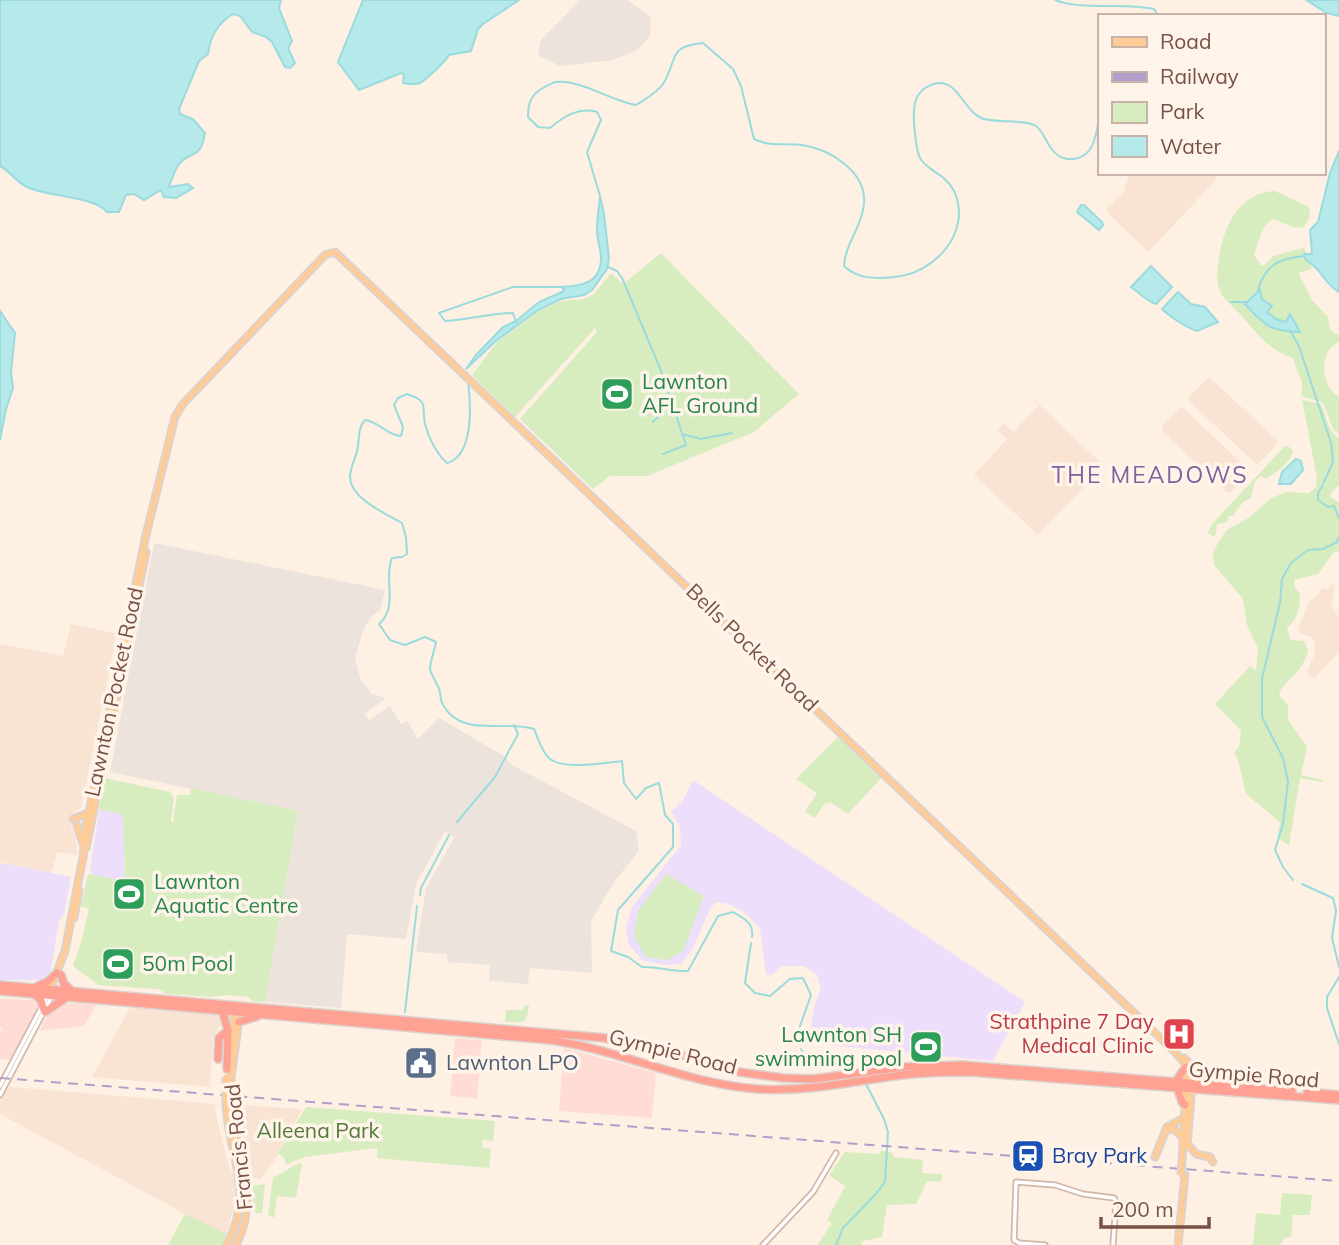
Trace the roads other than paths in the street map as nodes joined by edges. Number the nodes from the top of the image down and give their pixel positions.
1 (332, 251) joint
2 (149, 527) junction
3 (89, 813) junction
4 (83, 844) junction
5 (83, 858) junction
6 (60, 971) junction
7 (0, 985) edge
8 (0, 991) edge
9 (34, 991) junction
10 (52, 992) junction
11 (70, 994) junction
12 (238, 1008) junction
13 (44, 1010) junction
14 (222, 1010) junction
15 (269, 1015) junction
16 (239, 1022) junction
17 (228, 1030) junction
18 (606, 1036) junction
19 (604, 1053) junction
20 (218, 1059) dead end
21 (1189, 1066) junction
22 (228, 1074) junction
23 (856, 1078) junction
24 (1176, 1084) junction
25 (1209, 1084) junction
26 (1189, 1085) junction
27 (0, 1086) edge
28 (0, 1095) edge
29 (1339, 1097) edge
30 (228, 1105) junction
31 (1185, 1105) junction
32 (1184, 1118) junction
33 (1166, 1130) junction
34 (1185, 1141) junction
35 (836, 1153) dead end
36 (1155, 1157) dead end
37 (1213, 1162) dead end
38 (1114, 1244) edge
39 (228, 1245) edge
40 (236, 1245) edge
41 (763, 1245) edge
42 (1045, 1245) edge
43 (1178, 1245) edge

1 - 2 main road, Lawnton Pocket Road
1 - 21 main road, Bells Pocket Road
2 - 3 main road, Lawnton Pocket Road
2 - 5 main road, Lawnton Pocket Road
3 - 4 main road, Lawnton Pocket Road
3 - 4 main road
4 - 5 main road, Lawnton Pocket Road
5 - 6 main road, Lawnton Pocket Road
6 - 9 highway
6 - 10 main road, Lawnton Pocket Road
6 - 11 highway
7 - 9 highway, Gympie Road
8 - 9 highway, Gympie Road
9 - 10 highway, Gympie Road
9 - 13 highway
10 - 11 highway, Gympie Road
10 - 13 street
11 - 12 highway, Gympie Road
11 - 13 highway
11 - 14 highway, Gympie Road
12 - 14 highway, Gympie Road
12 - 15 highway, Gympie Road
12 - 16 main road, Francis Road
12 - 18 highway, Gympie Road
12 - 22 main road, Francis Road
13 - 27 street
13 - 28 street
14 - 17 highway
15 - 16 highway
15 - 19 highway, Gympie Road
16 - 22 main road, Francis Road
17 - 20 highway
17 - 22 highway
18 - 19 highway
18 - 23 highway, Gympie Road
19 - 23 highway, Gympie Road
21 - 24 highway
21 - 25 highway
21 - 26 main road
22 - 30 main road, Francis Road, bridge
23 - 24 highway, Gympie Road
24 - 26 highway, Gympie Road
24 - 31 highway
25 - 26 highway, Gympie Road
25 - 29 highway, Gympie Road
26 - 29 highway, Gympie Road
26 - 31 main road
26 - 34 main road
30 - 39 main road, Francis Road
30 - 40 main road, Francis Road
31 - 32 main road
32 - 33 main road
32 - 34 main road
33 - 34 main road
33 - 36 main road
34 - 37 main road
34 - 43 main road, bridge
35 - 41 street
38 - 42 street

